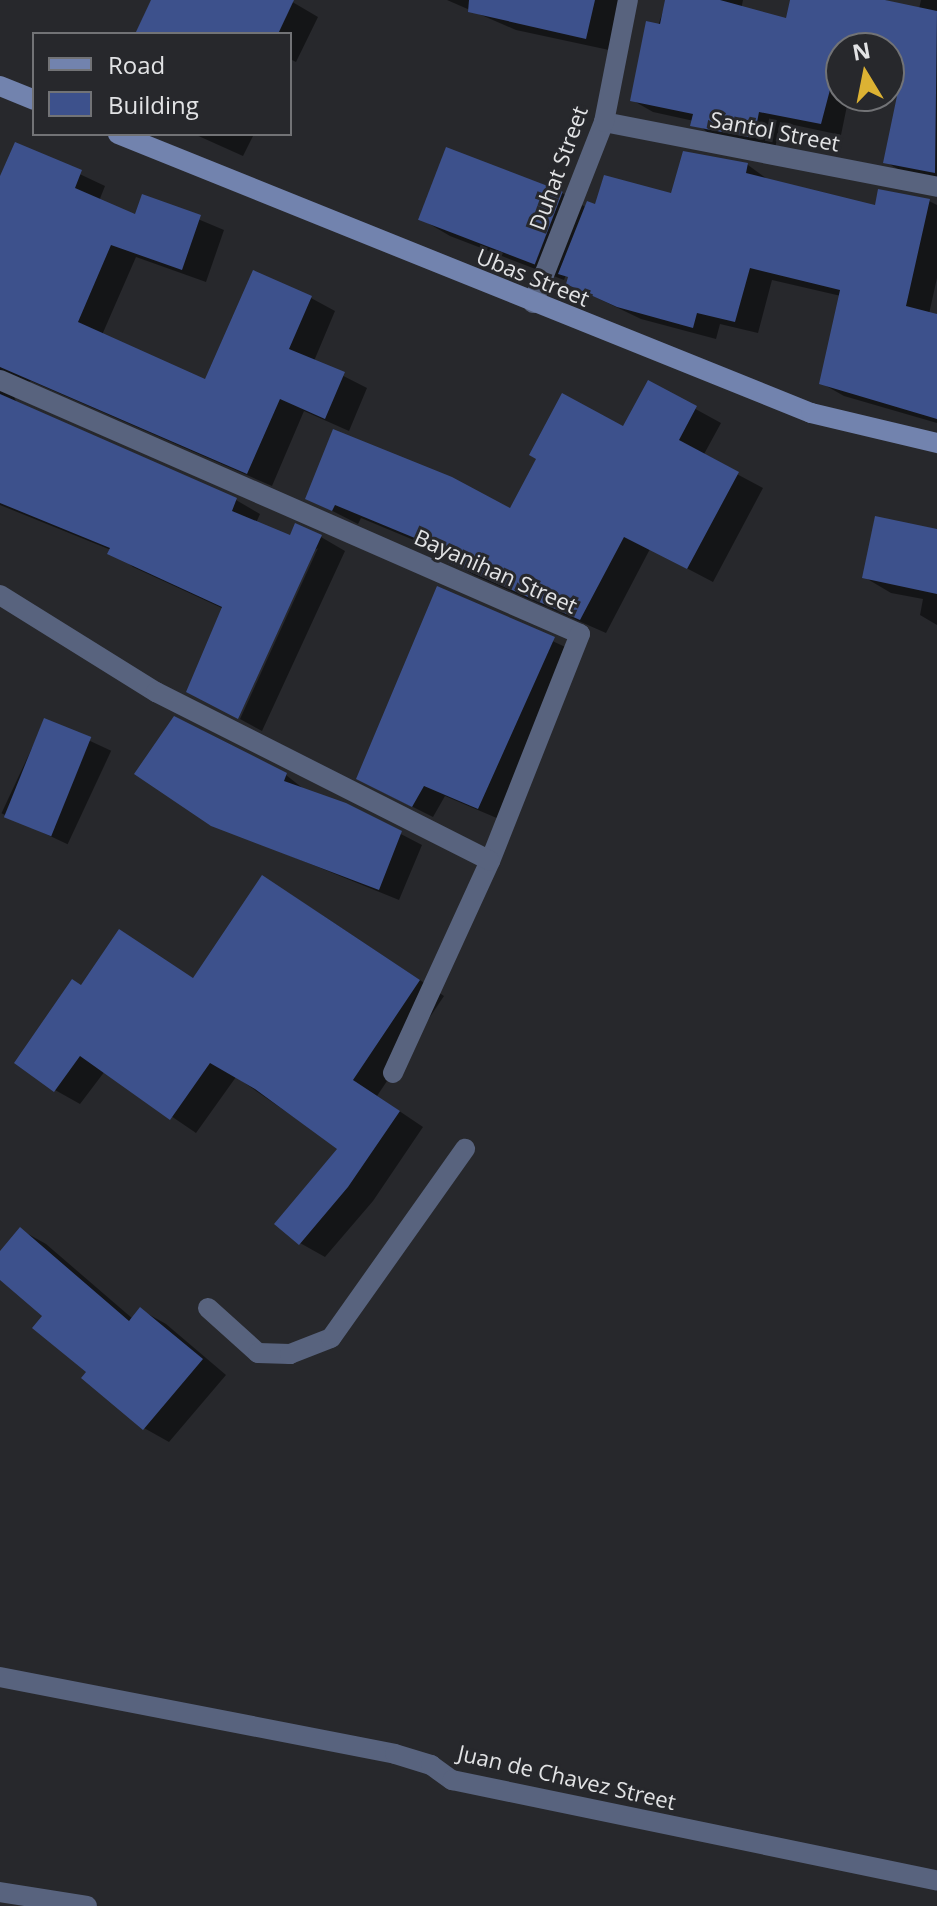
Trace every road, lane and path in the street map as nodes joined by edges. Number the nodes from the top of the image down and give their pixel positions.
1 (628, 0) edge
2 (0, 86) edge
3 (32, 99) edge
4 (604, 122) junction
5 (123, 136) edge
6 (937, 187) edge
7 (533, 303) junction
8 (0, 380) edge
9 (937, 443) edge
10 (0, 595) edge
11 (490, 861) junction
12 (393, 1073) dead end
13 (465, 1149) dead end
14 (208, 1308) dead end
15 (0, 1677) edge
16 (937, 1880) edge
17 (0, 1892) edge
18 (87, 1906) edge

1 - 4 street, Duhat Street
2 - 3 street
4 - 6 street, Santol Street
4 - 7 street, Duhat Street
5 - 7 street, Ubas Street
7 - 9 street, Ubas Street
8 - 11 street, Bayanihan Street
10 - 11 street
11 - 12 street, Bayanihan Street
13 - 14 street
15 - 16 street, Juan de Chavez Street
17 - 18 street

